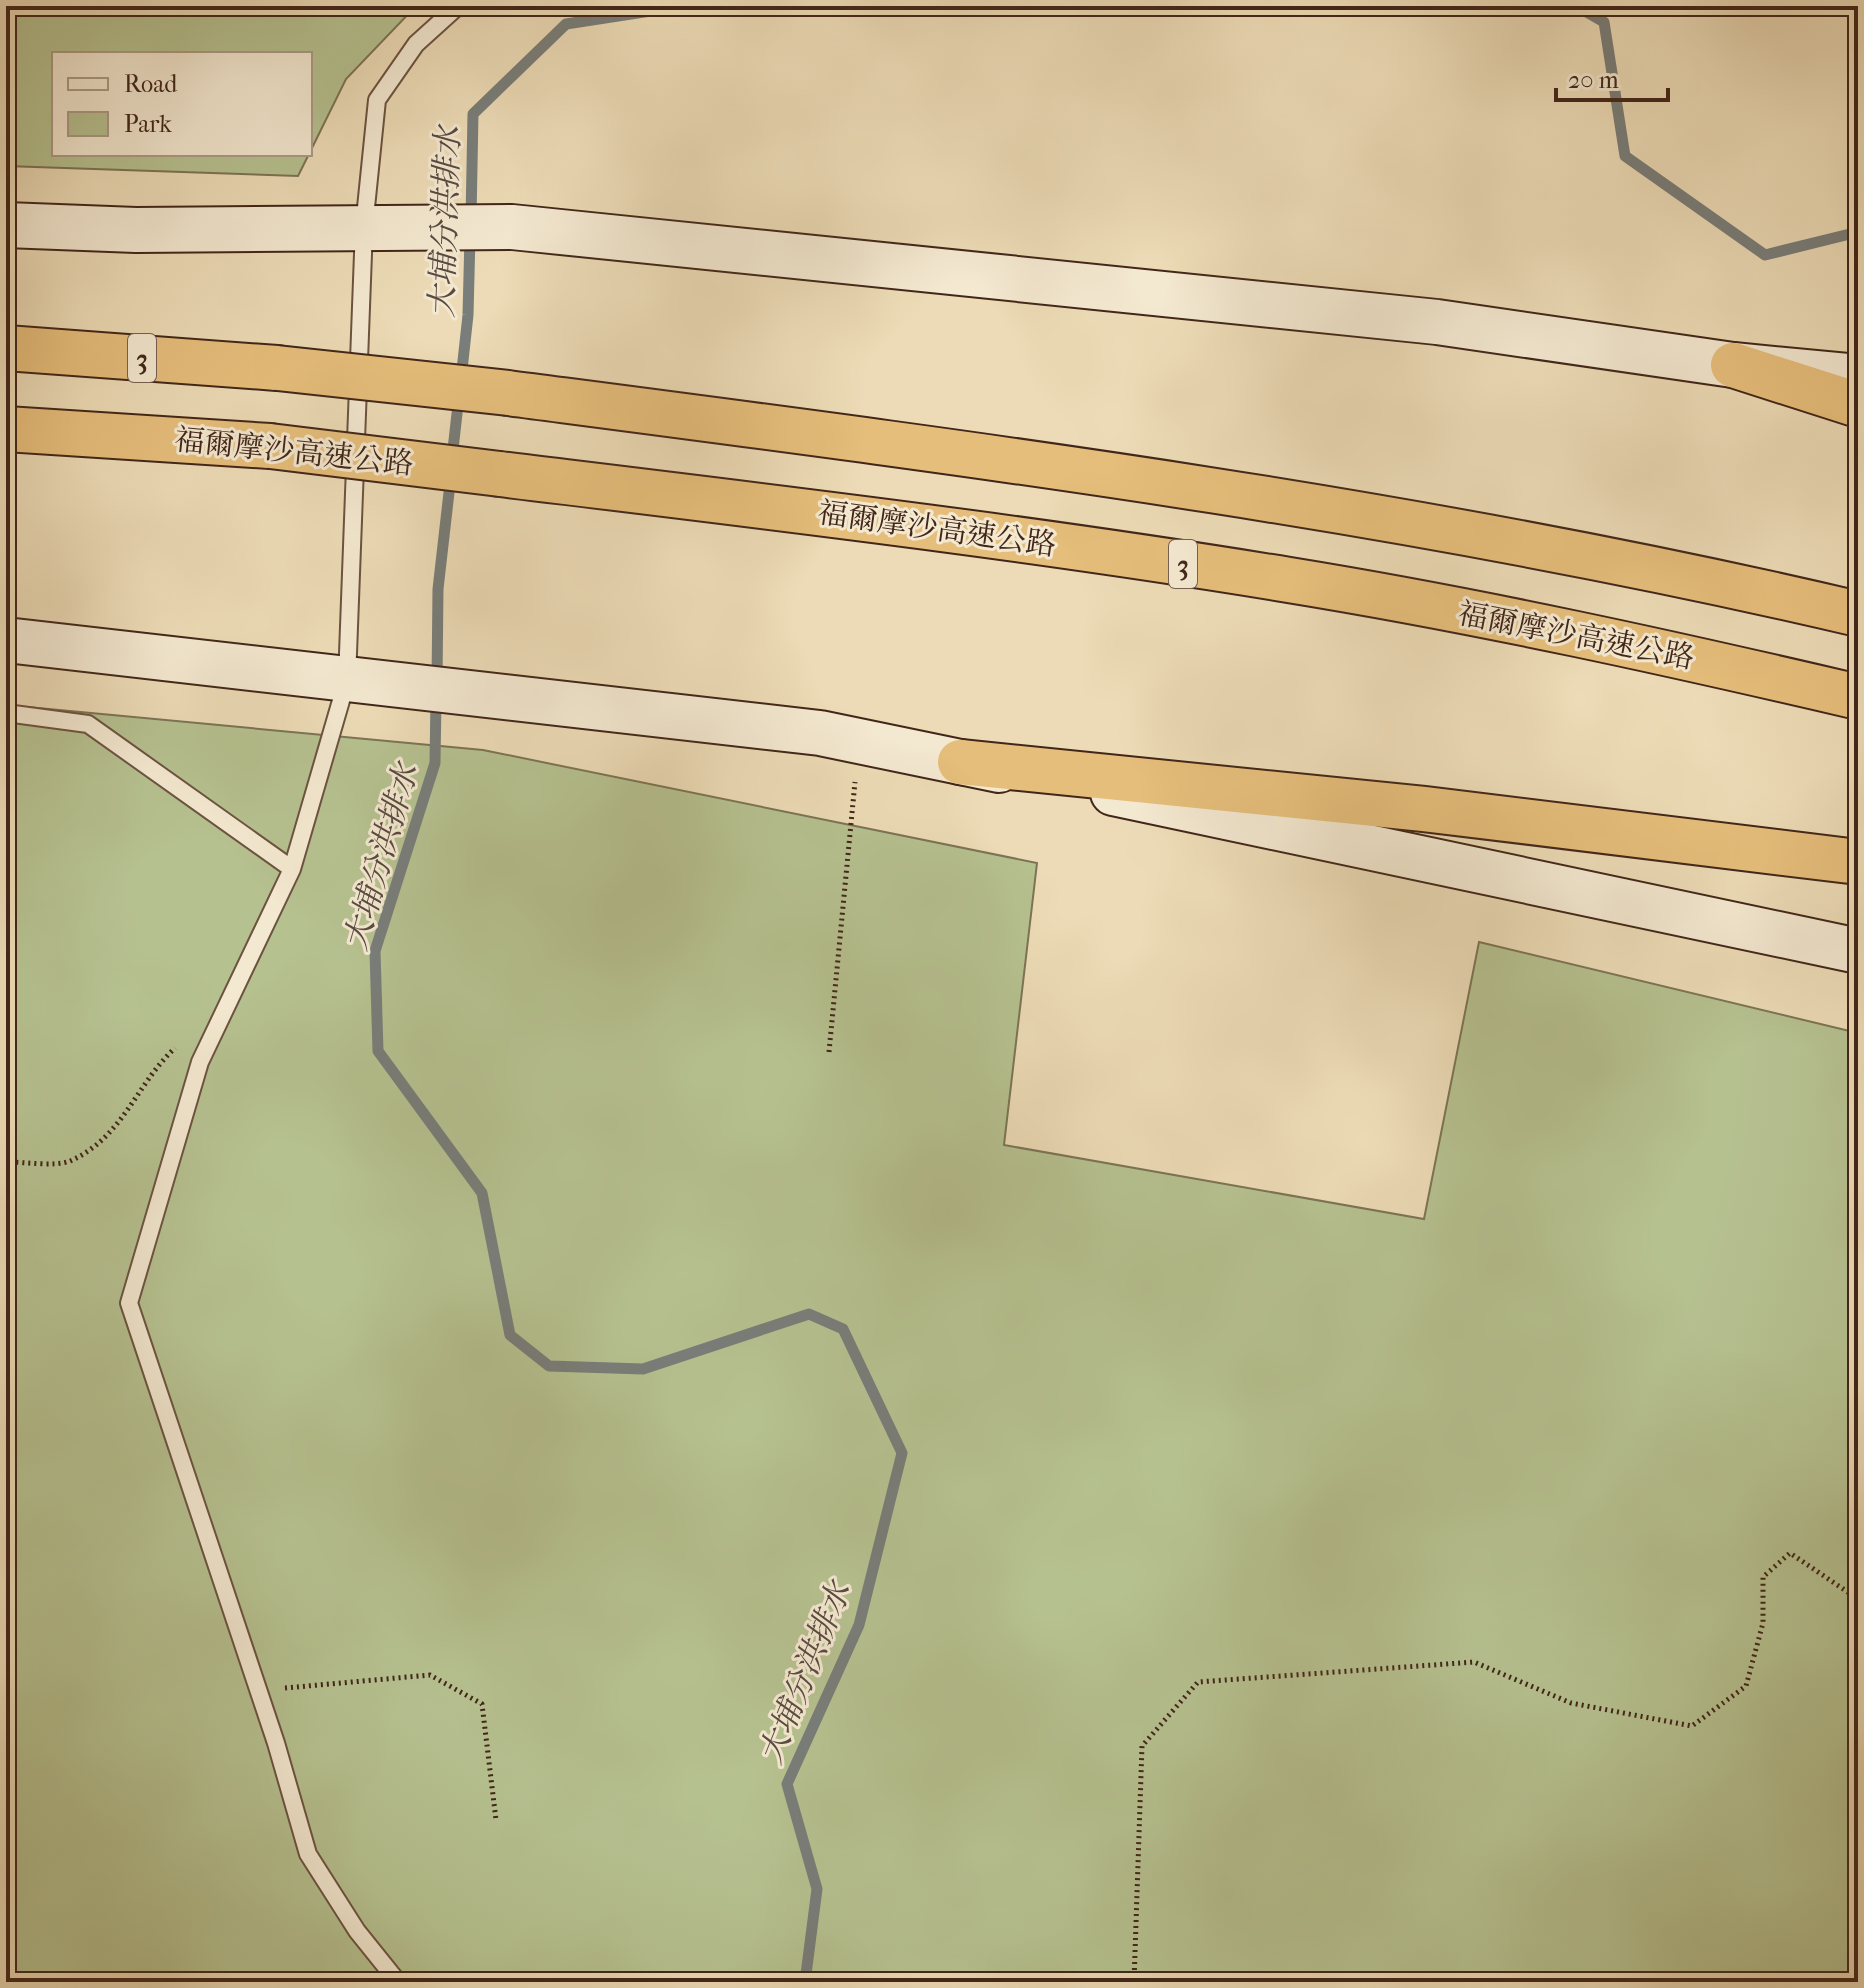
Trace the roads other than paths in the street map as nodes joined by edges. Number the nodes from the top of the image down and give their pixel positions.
1 (458, 6) edge
2 (6, 225) edge
3 (364, 227) junction
4 (6, 348) edge
5 (1733, 365) junction
6 (1858, 377) edge
7 (1858, 405) edge
8 (6, 429) edge
9 (1858, 614) edge
10 (6, 640) edge
11 (347, 680) junction
12 (1858, 697) edge
13 (6, 713) edge
14 (960, 762) junction
15 (1858, 862) edge
16 (292, 869) junction
17 (1858, 951) edge
18 (398, 1982) edge

1 - 3 lane
2 - 3 street
3 - 5 street
3 - 11 lane
4 - 9 highway, 3, bridge
5 - 6 street
5 - 7 highway
8 - 12 highway, 福爾摩沙高速公路 / 3, bridge
10 - 11 street
11 - 14 street
11 - 16 lane
13 - 16 lane
14 - 15 highway
14 - 17 street
16 - 18 lane

